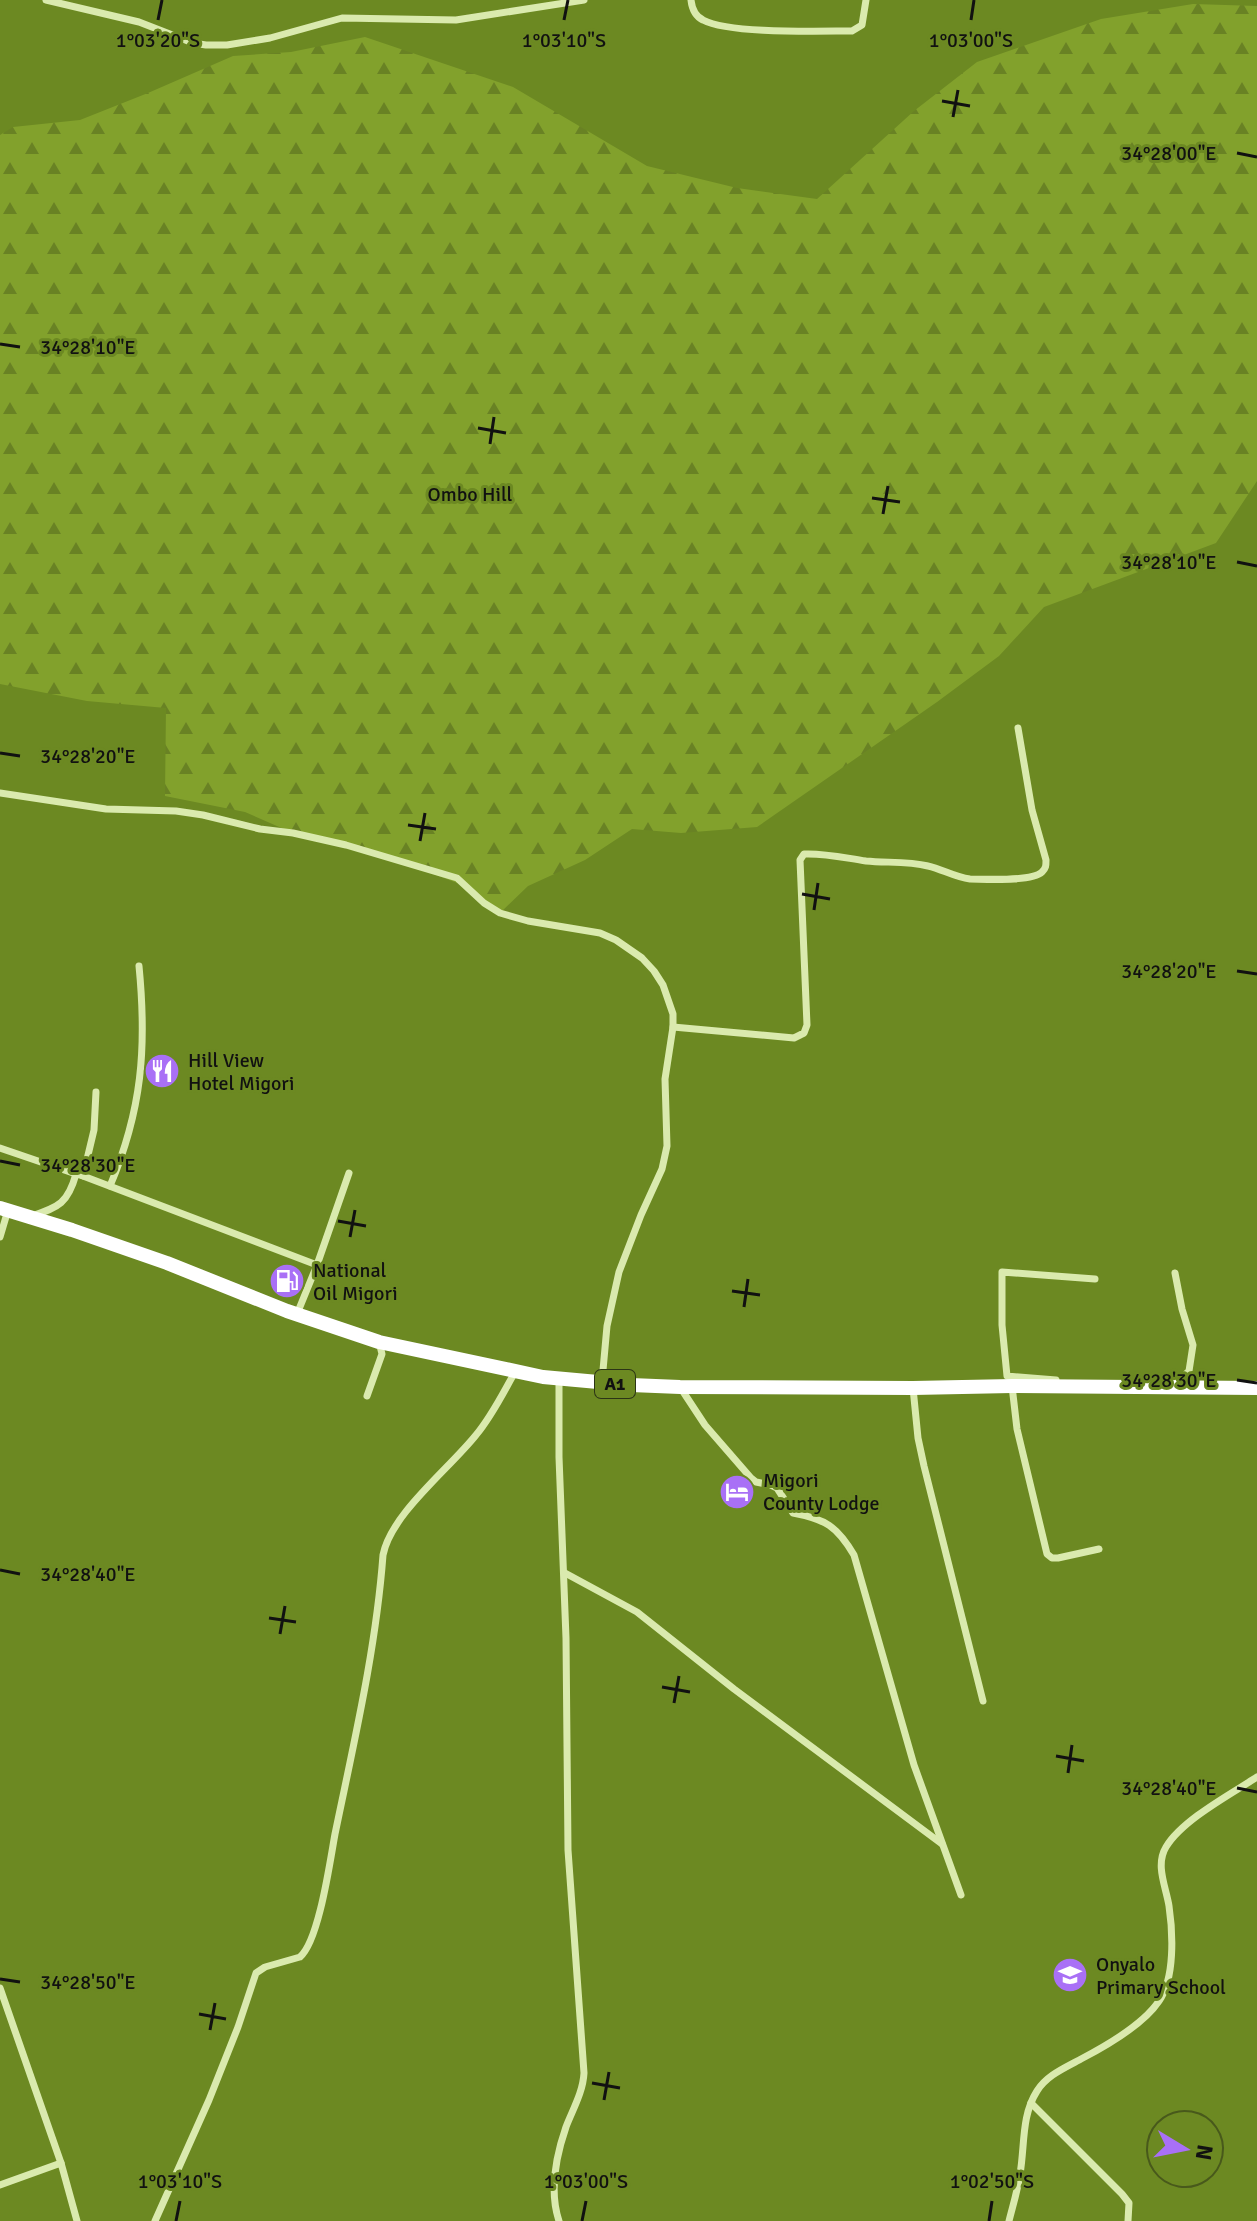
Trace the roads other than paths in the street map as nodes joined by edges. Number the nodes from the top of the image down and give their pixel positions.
1 (46, 0) edge
2 (584, 0) edge
3 (691, 0) edge
4 (866, 0) edge
5 (1018, 728) dead end
6 (0, 793) edge
7 (139, 966) dead end
8 (673, 1027) junction
9 (96, 1092) dead end
10 (0, 1148) edge
11 (349, 1173) dead end
12 (80, 1175) junction
13 (110, 1186) junction
14 (4, 1209) edge
15 (30, 1216) junction
16 (0, 1237) edge
17 (317, 1265) junction
18 (1175, 1273) dead end
19 (1095, 1279) dead end
20 (297, 1314) junction
21 (379, 1342) junction
22 (515, 1372) junction
23 (559, 1379) junction
24 (602, 1383) junction
25 (1012, 1386) junction
26 (680, 1387) junction
27 (913, 1388) junction
28 (1170, 1388) junction
29 (1257, 1388) edge
30 (367, 1396) dead end
31 (1099, 1549) dead end
32 (565, 1573) junction
33 (983, 1701) dead end
34 (1257, 1777) edge
35 (943, 1845) junction
36 (961, 1895) dead end
37 (0, 1988) edge
38 (1031, 2103) junction
39 (61, 2163) junction
40 (0, 2185) edge
41 (77, 2221) edge
42 (155, 2221) edge
43 (559, 2221) edge
44 (1009, 2221) edge
45 (1128, 2221) edge

1 - 2 street
3 - 4 street
5 - 8 street
6 - 8 street
7 - 13 street
8 - 24 street
9 - 12 street
10 - 12 street
11 - 17 street
12 - 13 street
12 - 15 street
13 - 17 street
14 - 15 highway, A1
14 - 16 street
15 - 20 highway, A1
17 - 20 street
18 - 28 street
19 - 28 street
20 - 21 highway, A1
21 - 22 highway, A1
21 - 30 street
22 - 23 highway, A1
22 - 42 street
23 - 24 highway, A1
23 - 32 street
24 - 26 highway, A1
25 - 27 highway, A1
25 - 28 highway, A1
25 - 31 street
26 - 27 highway, A1
26 - 35 street
27 - 33 street
28 - 29 highway, A1
32 - 35 street
32 - 43 street
34 - 38 street
35 - 36 street
37 - 39 street
38 - 44 street
38 - 45 street
39 - 40 street
39 - 41 street

